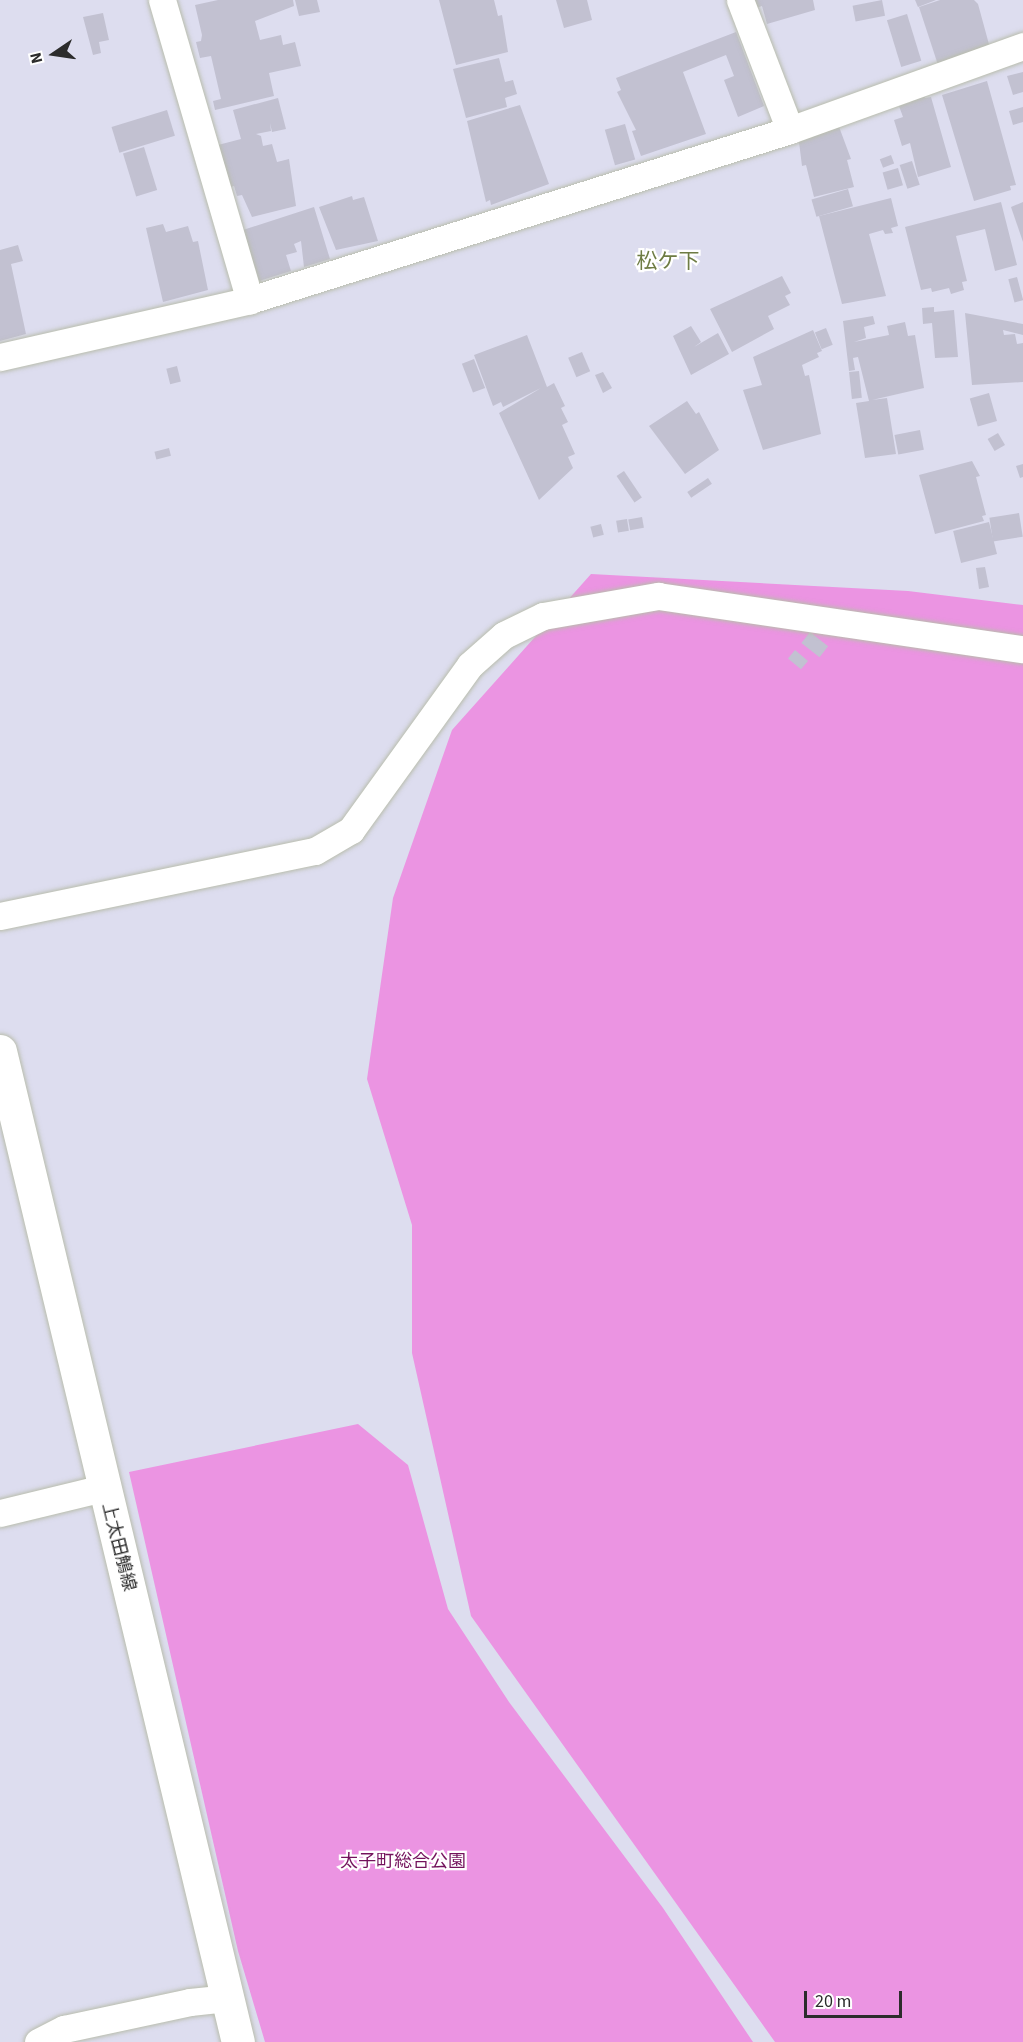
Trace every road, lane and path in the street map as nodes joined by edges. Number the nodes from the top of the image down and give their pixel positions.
1 (162, 0) edge
2 (740, 0) edge
3 (1023, 46) edge
4 (790, 130) junction
5 (250, 300) junction
6 (0, 357) edge
7 (1023, 649) edge
8 (0, 916) edge
9 (0, 1051) edge
10 (104, 1488) junction
11 (0, 1513) edge
12 (227, 1998) junction
13 (38, 2042) edge
14 (238, 2042) edge

1 - 5 street
2 - 4 street
3 - 4 street
4 - 5 street
5 - 6 street
7 - 8 street
9 - 10 main road, 上太田鵤線
10 - 11 street
10 - 12 main road, 上太田鵤線
12 - 13 street
12 - 14 main road, 上太田鵤線

